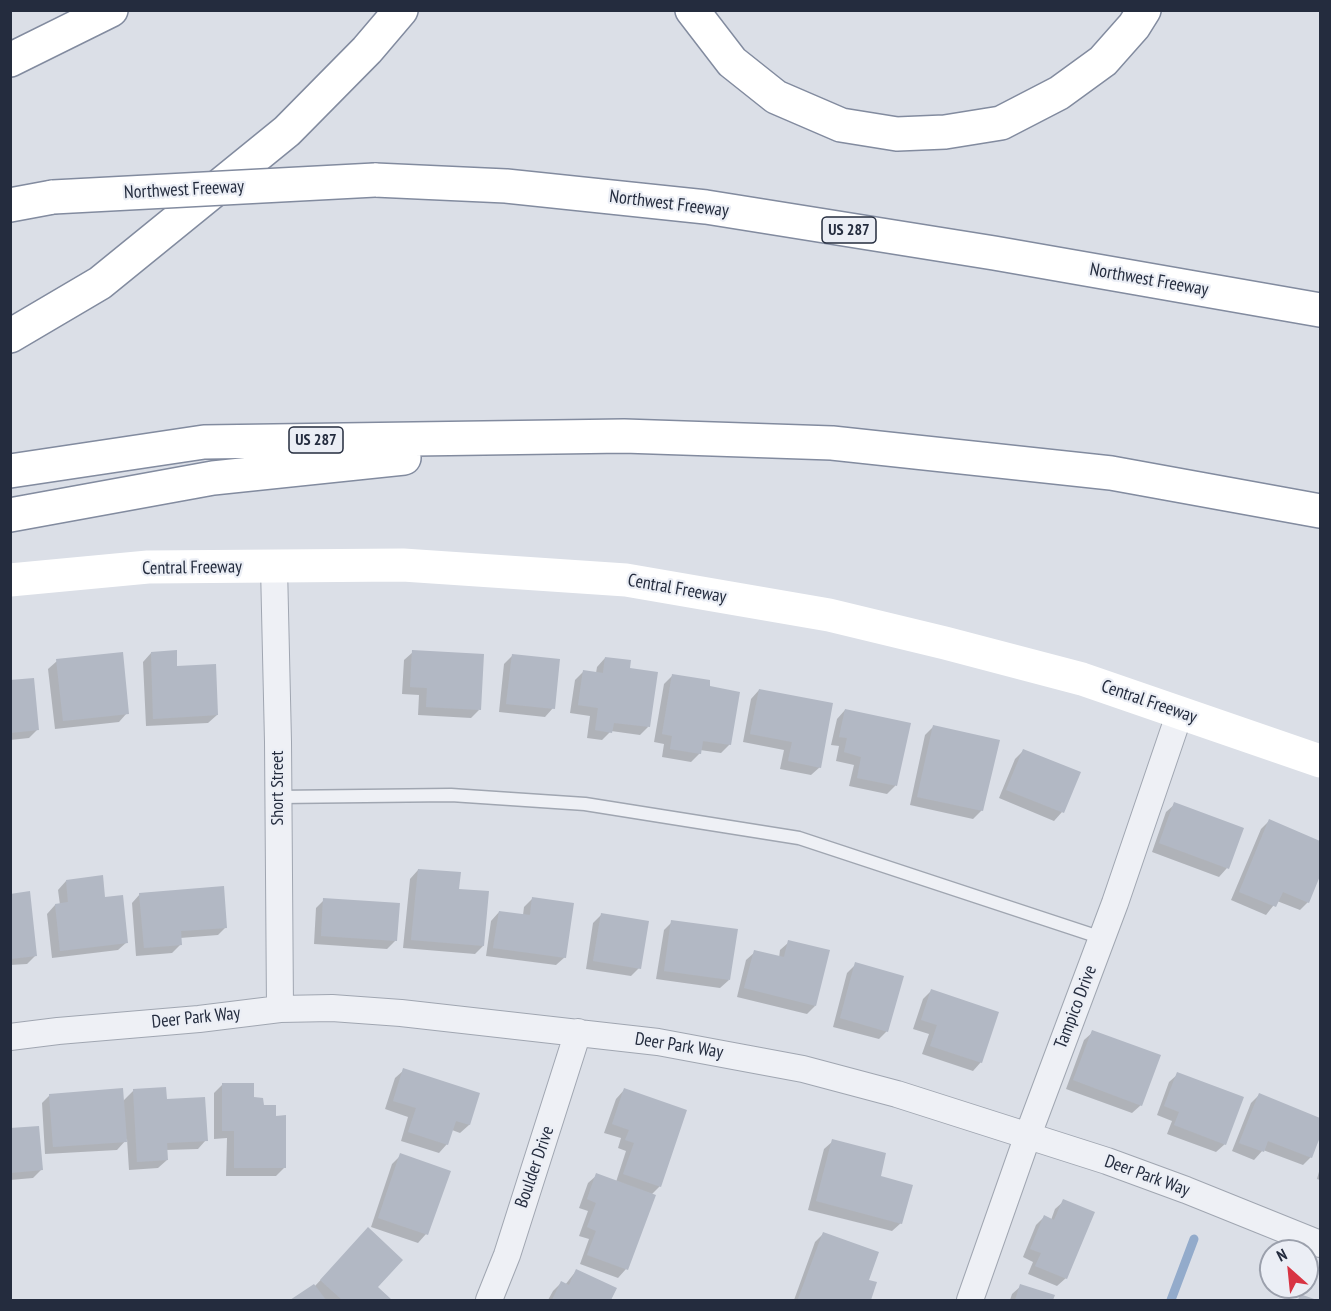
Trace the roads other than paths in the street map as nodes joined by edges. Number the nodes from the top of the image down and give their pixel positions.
1 (111, 10) edge
2 (401, 10) edge
3 (692, 10) edge
4 (1144, 10) edge
5 (10, 60) edge
6 (10, 205) edge
7 (1320, 310) edge
8 (10, 336) edge
9 (624, 436) junction
10 (10, 471) edge
11 (1320, 511) edge
12 (10, 515) edge
13 (274, 567) junction
14 (10, 580) edge
15 (1180, 712) junction
16 (1320, 761) edge
17 (278, 797) junction
18 (1102, 938) junction
19 (280, 1009) junction
20 (578, 1032) junction
21 (10, 1037) edge
22 (1028, 1135) junction
23 (1320, 1244) edge
24 (489, 1300) edge
25 (970, 1300) edge

1 - 5 main road
2 - 8 main road
3 - 4 main road
6 - 7 main road, Northwest Freeway / US 287, bridge
9 - 10 main road, US 287
9 - 11 main road, US 287
9 - 12 main road
13 - 14 main road, Central Freeway
13 - 15 main road, Central Freeway
13 - 17 street, Short Street
15 - 16 main road, Central Freeway
15 - 18 street, Tampico Drive
17 - 18 lane
17 - 19 street, Short Street
18 - 22 street, Tampico Drive
19 - 20 street, Deer Park Way
19 - 21 street, Deer Park Way
20 - 22 street, Deer Park Way
20 - 24 street, Boulder Drive
22 - 23 street, Deer Park Way
22 - 25 street, Tampico Drive

